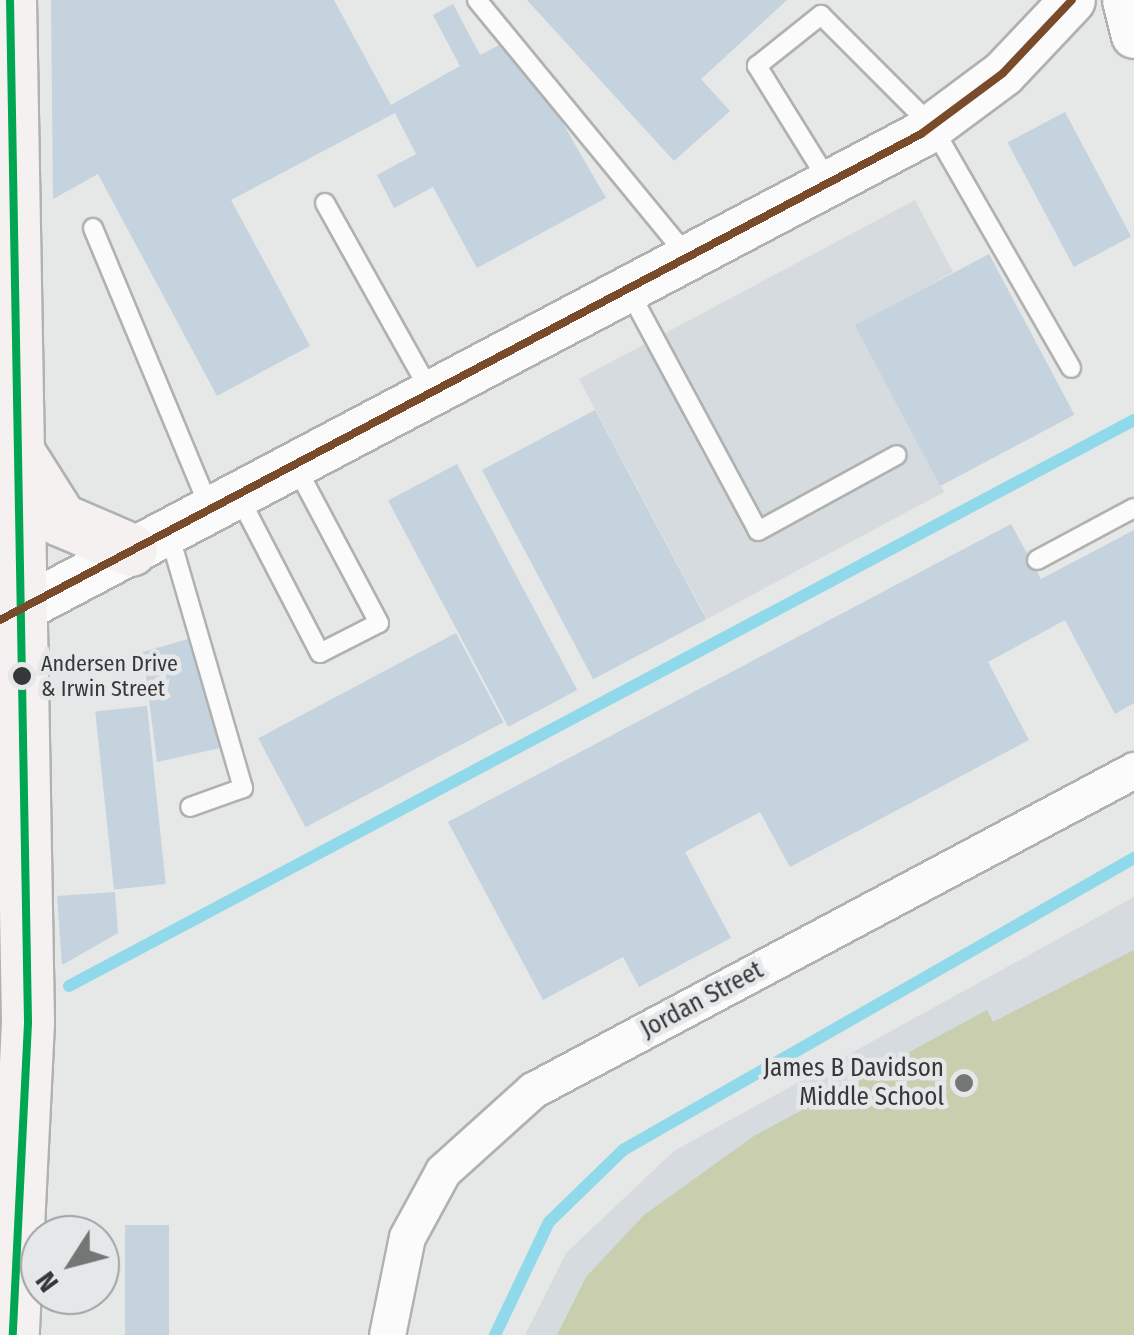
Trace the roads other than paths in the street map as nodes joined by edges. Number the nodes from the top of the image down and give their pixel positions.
1 (10, 0) edge
2 (477, 0) edge
3 (1126, 0) edge
4 (1058, 5) edge
5 (1134, 34) edge
6 (932, 126) junction
7 (829, 182) junction
8 (325, 203) dead end
9 (93, 228) dead end
10 (687, 257) junction
11 (629, 291) junction
12 (1072, 368) dead end
13 (430, 392) junction
14 (19, 452) junction
15 (898, 455) dead end
16 (294, 464) junction
17 (224, 501) junction
18 (1134, 508) edge
19 (150, 540) junction
20 (1037, 560) dead end
21 (10, 614) edge
22 (1134, 770) edge
23 (190, 807) dead end
24 (13, 1335) edge
25 (387, 1335) edge

1 - 14 main road
2 - 10 lane
3 - 5 street
4 - 6 street
6 - 7 street
6 - 7 lane
6 - 12 lane
7 - 10 street
8 - 13 lane
9 - 17 lane
10 - 11 street
11 - 13 street
11 - 15 lane
13 - 16 street
14 - 19 main road
14 - 21 main road
16 - 17 street
16 - 17 lane
17 - 19 street
18 - 20 lane
19 - 21 street
19 - 23 lane
21 - 24 main road
22 - 25 street, Jordan Street

